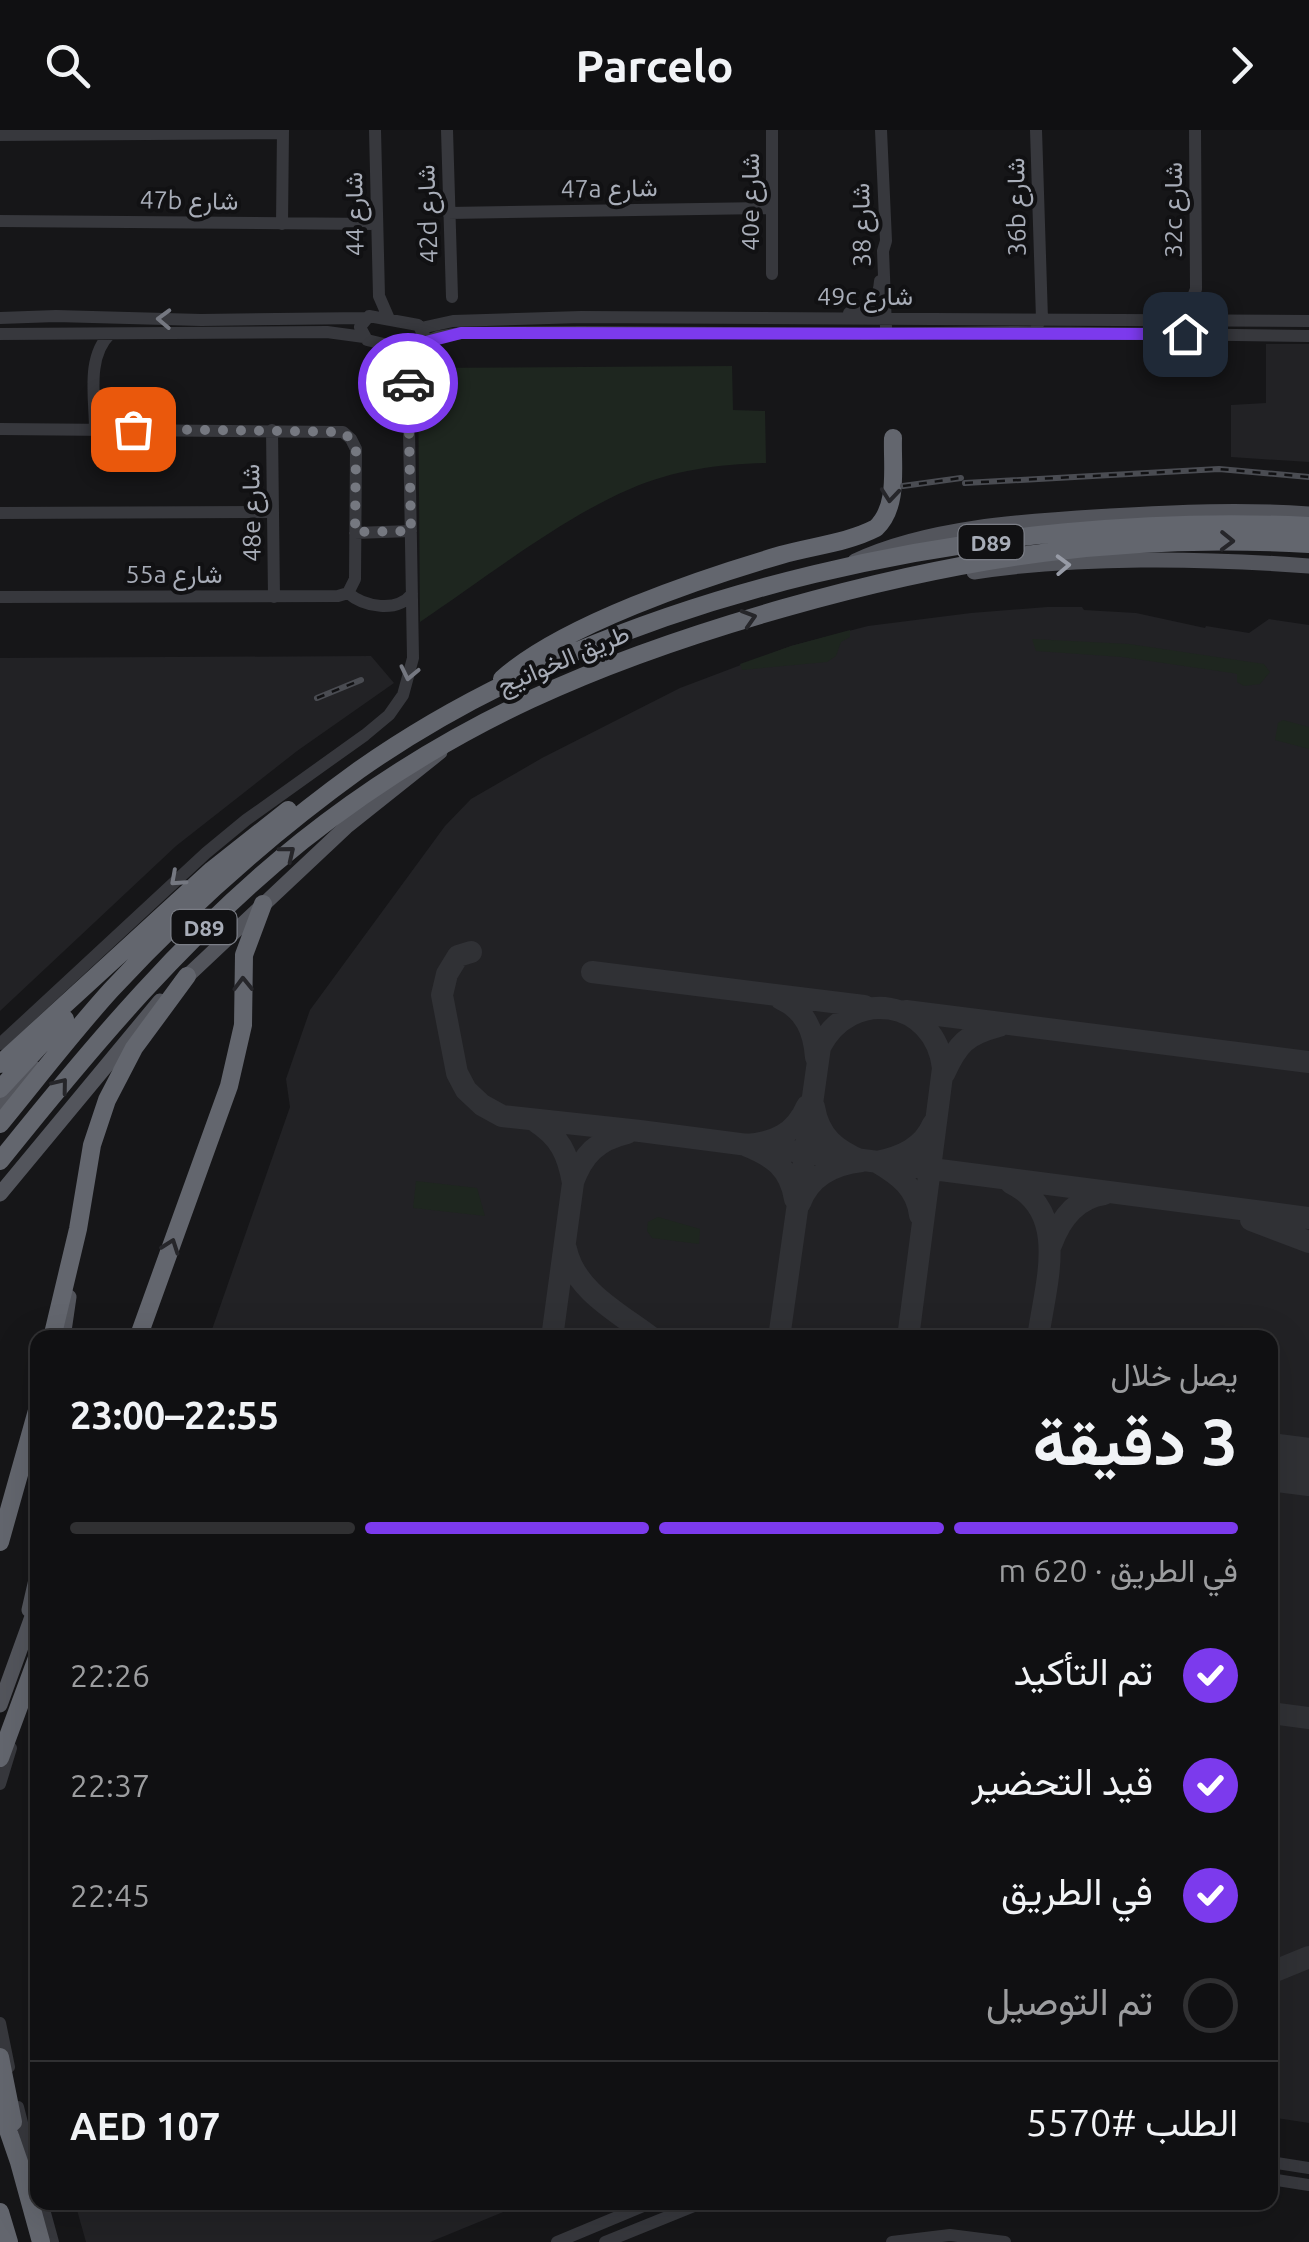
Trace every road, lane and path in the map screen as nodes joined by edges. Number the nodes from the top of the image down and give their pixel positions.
1 (375, 130) edge
2 (448, 130) edge
3 (772, 130) edge
4 (881, 130) edge
5 (1036, 130) edge
6 (1195, 130) edge
7 (282, 132) edge
8 (0, 135) edge
9 (771, 208) junction
10 (448, 213) junction
11 (0, 221) edge
12 (282, 224) junction
13 (377, 224) junction
14 (886, 241) junction
15 (772, 274) dead end
16 (1034, 283) junction
17 (1196, 289) junction
18 (379, 296) junction
19 (452, 297) dead end
20 (368, 317) junction
21 (0, 318) edge
22 (737, 318) junction
23 (834, 318) junction
24 (886, 318) junction
25 (917, 318) junction
26 (389, 319) junction
27 (1042, 319) junction
28 (1176, 319) junction
29 (1213, 319) junction
30 (1309, 321) edge
31 (1272, 322) junction
32 (1015, 325) junction
33 (421, 328) junction
34 (663, 333) junction
35 (1122, 333) junction
36 (0, 334) edge
37 (77, 334) junction
38 (110, 334) junction
39 (886, 334) junction
40 (1309, 336) edge
41 (364, 337) junction
42 (420, 345) junction
43 (396, 347) junction
44 (95, 360) junction
45 (408, 374) junction
46 (0, 429) edge
47 (95, 429) junction
48 (272, 430) junction
49 (893, 438) dead end
50 (1309, 506) edge
51 (1269, 511) junction
52 (273, 512) junction
53 (0, 513) edge
54 (1309, 514) edge
55 (1309, 526) edge
56 (411, 531) junction
57 (355, 532) junction
58 (1145, 534) junction
59 (1309, 544) edge
60 (1285, 564) junction
61 (1309, 566) edge
62 (838, 570) junction
63 (1309, 577) edge
64 (348, 593) junction
65 (412, 594) junction
66 (0, 596) edge
67 (274, 597) junction
68 (824, 597) junction
69 (488, 694) junction
70 (452, 740) junction
71 (358, 772) junction
72 (263, 904) junction
73 (111, 965) junction
74 (187, 976) junction
75 (0, 1044) edge
76 (60, 1052) junction
77 (0, 1064) edge
78 (0, 1089) edge
79 (0, 1106) edge
80 (0, 1124) edge
81 (0, 1161) edge
82 (0, 1194) edge
83 (78, 1228) junction
84 (54, 1330) edge
85 (65, 1330) edge
86 (141, 1330) edge
87 (30, 1435) edge
88 (0, 1542) edge
89 (30, 1607) edge
90 (30, 1618) edge
91 (25, 1629) junction
92 (30, 1669) edge
93 (10, 1705) edge
94 (0, 1758) edge
95 (0, 1784) edge
96 (0, 2022) edge
97 (0, 2058) edge
98 (0, 2107) edge
99 (30, 2151) edge
100 (20, 2162) junction
101 (1278, 2163) edge
102 (1309, 2168) edge
103 (1278, 2180) edge
104 (1309, 2185) edge
105 (30, 2202) edge
106 (32, 2210) edge
107 (44, 2210) edge
108 (634, 2210) edge
109 (647, 2210) edge
110 (685, 2210) edge
111 (0, 2212) edge
112 (613, 2240) edge
113 (8, 2242) edge
114 (40, 2242) edge
115 (52, 2242) edge
116 (557, 2242) edge
117 (596, 2242) edge
118 (892, 2242) edge
119 (1005, 2242) edge

1 - 13 street, شارع 44
2 - 10 street, 42d شارع
3 - 9 street, 40e شارع
4 - 14 street, شارع 38
5 - 16 street, 36b شارع
6 - 17 street, 32c شارع
7 - 8 street
7 - 12 street
9 - 10 street, 47a شارع
9 - 15 street, 40e شارع
10 - 19 street, 42d شارع
11 - 12 street, 47b شارع
12 - 13 street, 47b شارع
13 - 18 street, شارع 44
14 - 23 street
14 - 24 street, شارع 38
14 - 25 street
16 - 27 street, 36b شارع
16 - 32 street, 36b شارع
17 - 28 street, 32c شارع
17 - 29 street, 32c شارع
18 - 20 street, شارع 44
18 - 26 street, شارع 44
20 -> 21 street
20 - 26 street
20 - 41 street
22 - 23 street, 49c شارع
22 - 33 street, 49c شارع
22 - 34 street
23 - 24 street, 49c شارع
24 - 25 street, 49c شارع
24 - 39 street, شارع 38
25 - 32 street, 49c شارع
26 - 33 street
27 - 28 street
27 - 32 street
28 - 29 street
29 - 31 street
30 - 31 street
31 - 35 street
32 - 35 street, 49c شارع
32 - 39 street, 49c شارع
33 - 42 street
34 - 39 street, 49c شارع
34 - 42 street, 49c شارع
35 - 40 street, 49c شارع
36 - 37 street
37 - 38 street
37 - 44 street
38 - 41 street
38 - 44 street
41 - 43 street, 49c شارع
42 - 43 street, 49c شارع
42 - 45 street
43 - 45 street
44 - 47 street
45 - 56 street
46 - 47 street
47 - 48 street
48 - 52 street, 48e شارع
48 - 57 street
49 -> 69 highway
50 - 51 main road
51 - 54 main road
51 - 62 main road
52 - 53 street
52 - 67 street, 48e شارع
55 - 58 highway, طريق الخوانيج / D89
56 - 57 street
56 - 65 street
57 - 64 street
58 -> 59 highway, طريق الخوانيج / D89
58 - 62 highway, طريق الخوانيج / D89
58 - 68 highway, طريق الخوانيج / D89
60 - 61 main road
60 - 63 main road
68 -> 60 main road
62 - 69 highway, طريق الخوانيج / D89
64 - 65 street, 55a شارع
64 - 67 street, 55a شارع
65 -> 75 street
66 - 67 street, 55a شارع
70 -> 68 highway, طريق الخوانيج / D89
69 - 71 highway, طريق الخوانيج / D89
70 - 72 main road
81 -> 70 highway, طريق الخوانيج / D89
71 - 73 highway
71 - 76 highway, طريق الخوانيج / D89
72 - 74 main road
86 -> 72 highway
73 - 77 highway
73 - 78 highway
74 - 82 main road
74 - 83 highway
76 - 79 main road
76 - 80 highway, طريق الخوانيج / D89
83 - 84 highway
83 - 85 main road
87 - 88 highway
89 - 91 main road
90 - 91 main road
91 - 93 main road
92 - 93 highway
93 - 94 highway
93 - 95 street
96 - 99 street
97 - 100 highway
98 - 100 highway
100 - 105 highway
101 - 102 street
103 - 104 street
106 - 114 highway
107 - 115 street
108 - 116 street
109 - 117 street
110 - 112 street
111 - 113 highway
118 - 119 street

